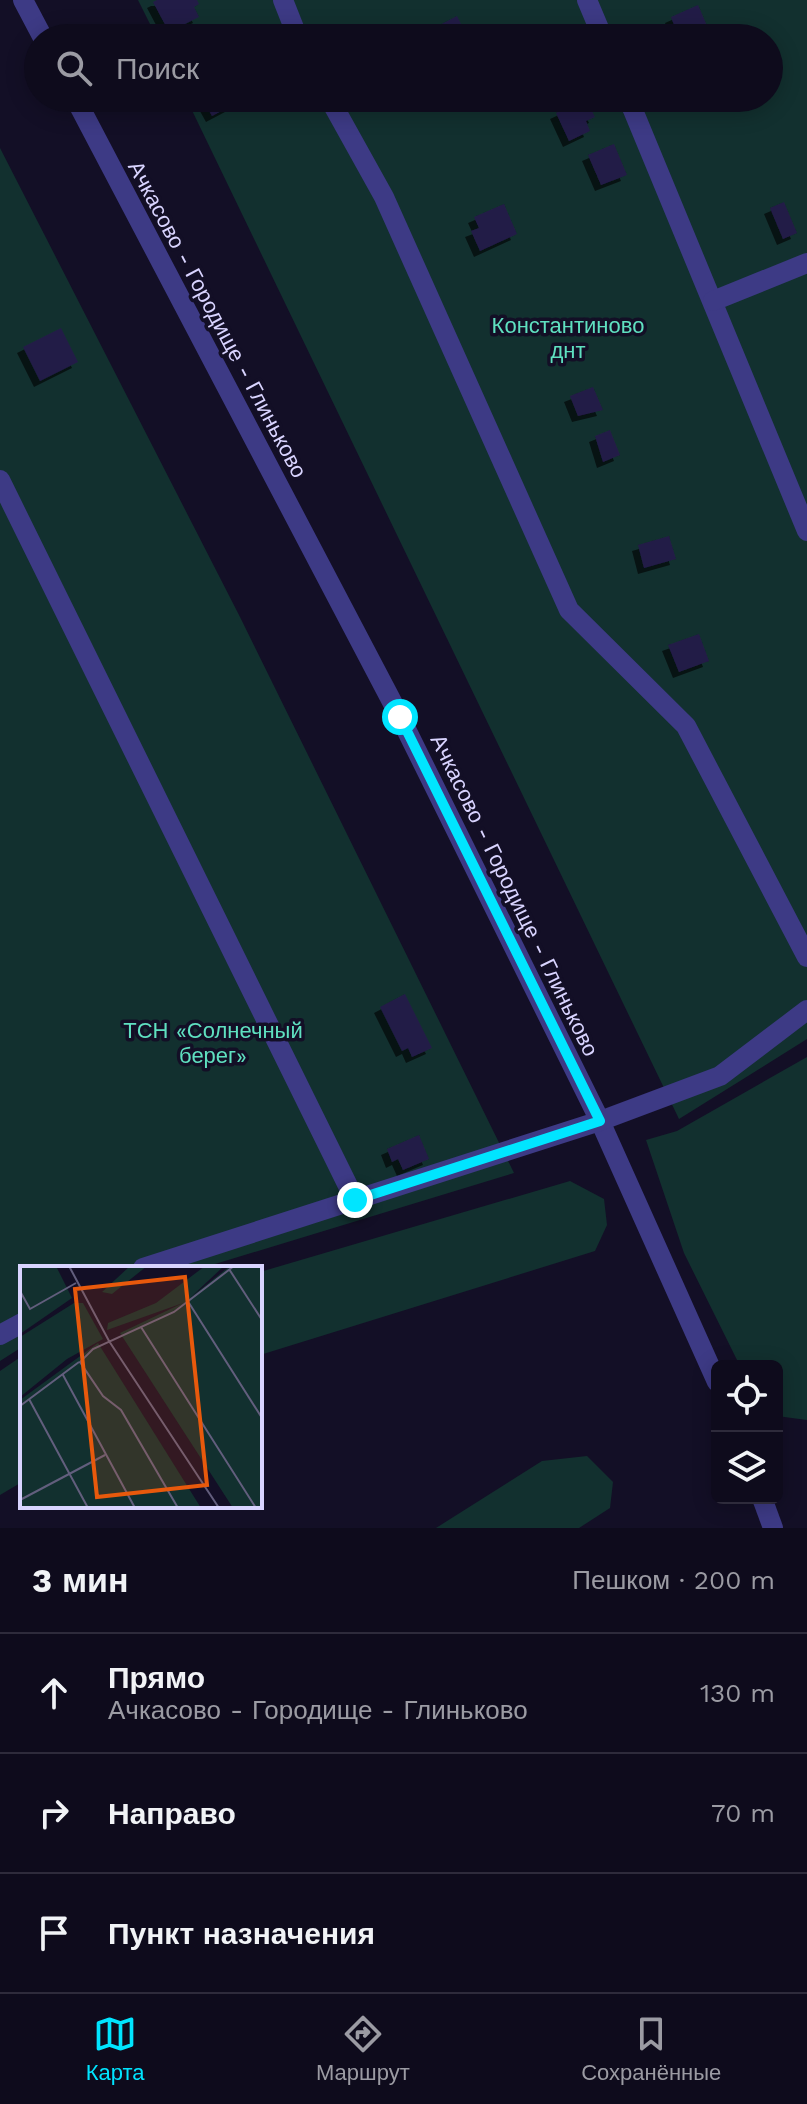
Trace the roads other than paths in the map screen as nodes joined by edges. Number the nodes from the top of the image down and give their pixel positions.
1 (23, 0) edge
2 (283, 0) edge
3 (587, 0) edge
4 (36, 24) edge
5 (292, 24) edge
6 (597, 24) edge
7 (82, 112) edge
8 (337, 112) edge
9 (634, 112) edge
10 (807, 263) edge
11 (713, 301) junction
12 (0, 480) edge
13 (807, 531) edge
14 (807, 957) edge
15 (807, 1010) edge
16 (600, 1121) junction
17 (355, 1200) junction
18 (149, 1266) edge
19 (20, 1324) edge
20 (0, 1335) edge
21 (711, 1369) edge
22 (764, 1504) edge
23 (773, 1528) edge

1 - 4 street
2 - 5 street
3 - 6 street
7 - 16 street, Ачкасово - Городище - Глиньково
8 - 14 street
9 - 11 street
10 - 11 street
11 - 13 street
12 - 17 street
15 - 16 street
16 - 17 street
16 - 21 street, Ачкасово - Городище - Глиньково
17 - 18 street
19 - 20 street
22 - 23 street

